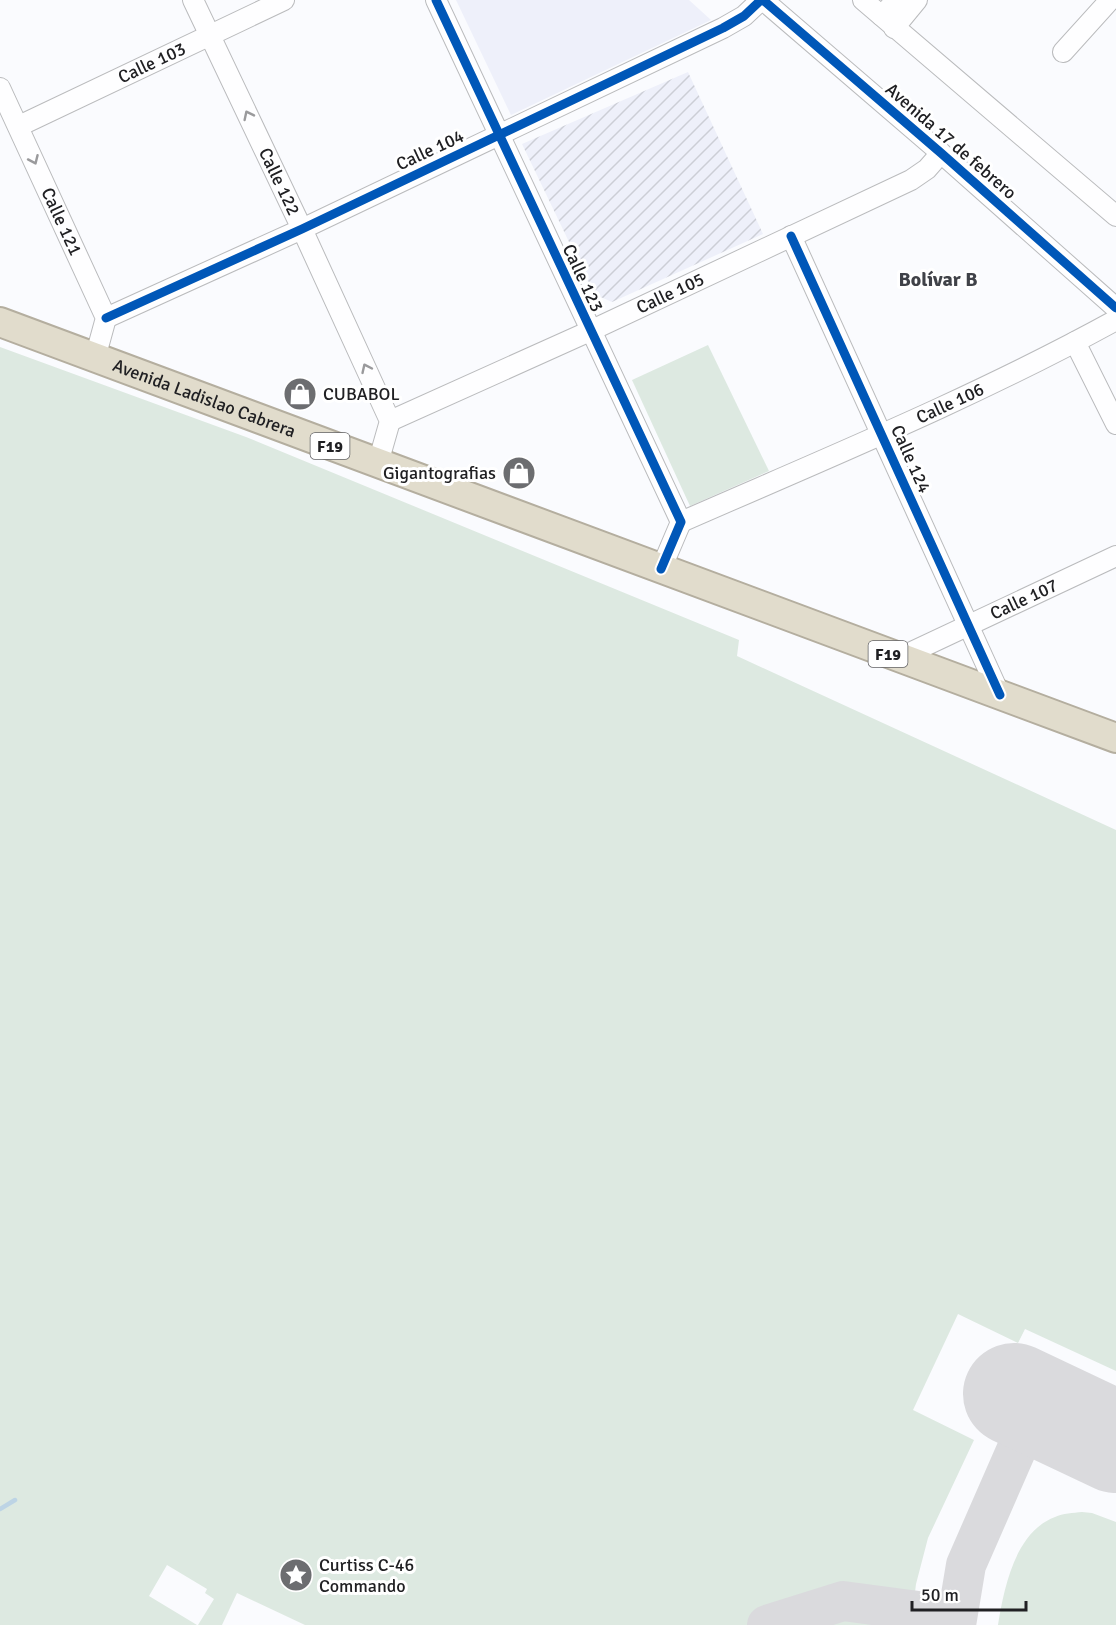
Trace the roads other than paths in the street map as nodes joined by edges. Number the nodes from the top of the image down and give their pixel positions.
1 (193, 0) edge
2 (284, 0) edge
3 (436, 0) edge
4 (762, 0) edge
5 (863, 0) edge
6 (896, 0) edge
7 (917, 0) edge
8 (1110, 0) edge
9 (888, 22) junction
10 (209, 35) junction
11 (1063, 52) dead end
12 (0, 88) edge
13 (19, 126) junction
14 (499, 136) junction
15 (941, 153) junction
16 (1116, 216) edge
17 (302, 229) junction
18 (791, 236) junction
19 (1116, 308) edge
20 (106, 318) junction
21 (1116, 320) edge
22 (0, 322) edge
23 (590, 331) junction
24 (1076, 342) junction
25 (95, 358) junction
26 (390, 421) junction
27 (1116, 424) edge
28 (882, 434) junction
29 (378, 463) junction
30 (681, 522) junction
31 (1116, 556) edge
32 (661, 569) junction
33 (968, 626) junction
34 (899, 658) junction
35 (1000, 695) junction
36 (1116, 738) edge

1 - 10 street, Calle 122
2 - 10 street, Calle 103
3 - 14 street, Calle 123
4 - 14 street, Calle 104
4 - 15 street, Avenida 17 de febrero
5 - 9 street
6 - 9 street
7 - 9 street
8 - 11 street
9 - 16 street
10 - 13 street, Calle 103
17 -> 10 street, Calle 122
12 - 13 street, Calle 121
13 -> 20 street, Calle 121
14 - 17 street, Calle 104
14 - 23 street, Calle 123
15 - 18 street, Calle 105
15 - 19 street, Avenida 17 de febrero
17 - 20 street, Calle 104
26 -> 17 street, Calle 122
18 - 23 street, Calle 105
18 - 28 street, Calle 124
20 - 25 street
21 - 24 street, Calle 106
22 - 25 highway, Avenida Ladislao Cabrera / F19
23 - 26 street, Calle 105
23 - 30 street, Calle 123
24 - 27 street
24 - 28 street, Calle 106
25 - 29 highway, Avenida Ladislao Cabrera / F19
26 - 29 street
28 - 30 street, Calle 106
28 - 33 street, Calle 124
29 - 32 highway, Avenida Ladislao Cabrera / F19
30 - 32 street
31 - 33 street, Calle 107
32 - 34 highway, Avenida Ladislao Cabrera / F19
33 - 34 street, Calle 107
33 - 35 street, Calle 124
34 - 35 highway, Avenida Ladislao Cabrera / F19
35 - 36 highway, Avenida Ladislao Cabrera / F19

